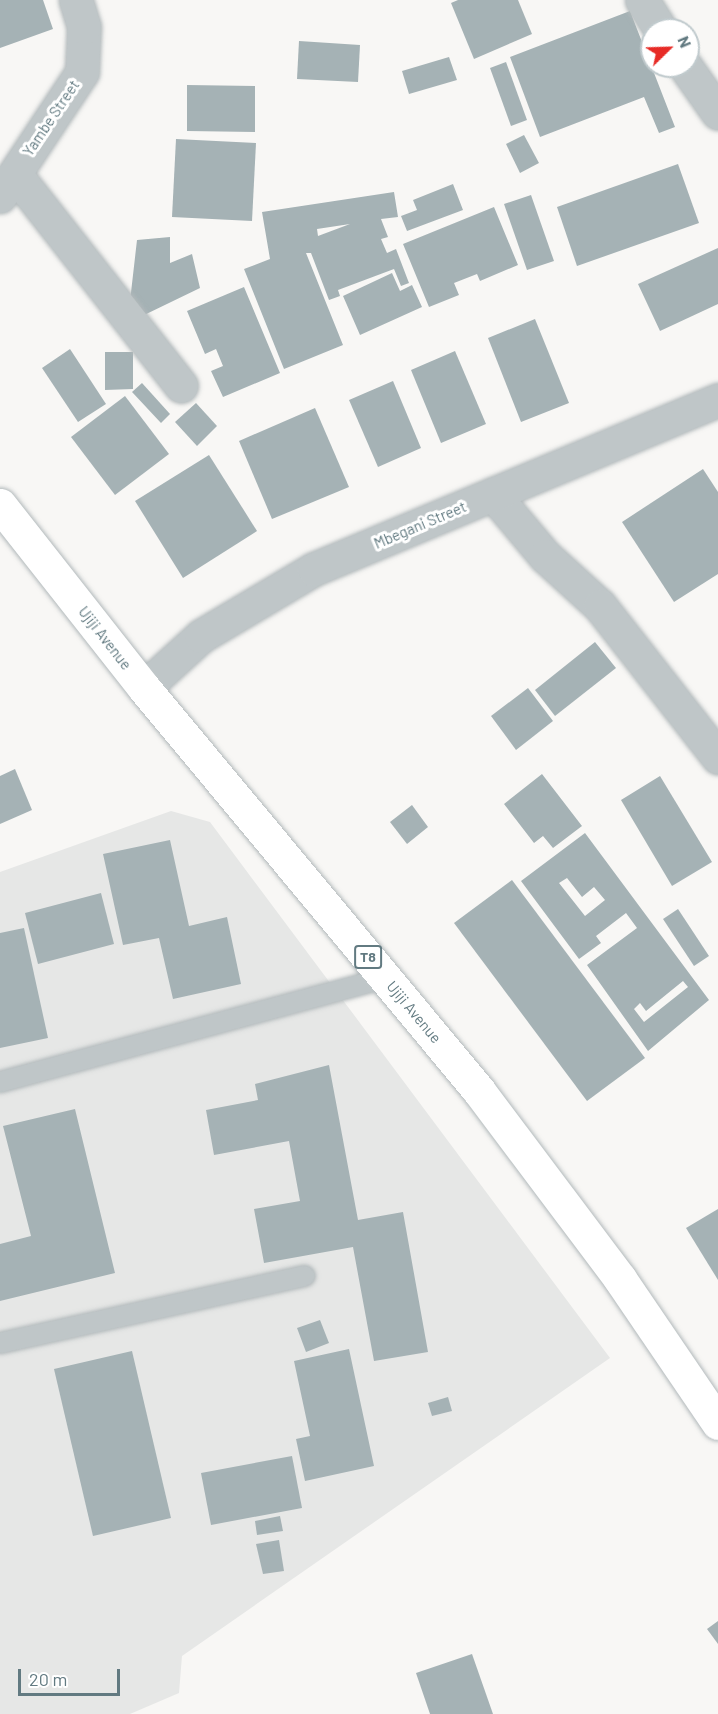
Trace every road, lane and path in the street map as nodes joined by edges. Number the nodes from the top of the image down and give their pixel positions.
1 (76, 0) edge
2 (642, 0) edge
3 (654, 18) edge
4 (693, 78) edge
5 (718, 113) edge
6 (8, 185) edge
7 (181, 386) dead end
8 (718, 400) edge
9 (493, 494) junction
10 (0, 504) edge
11 (144, 688) junction
12 (718, 757) edge
13 (386, 978) junction
14 (0, 1082) edge
15 (305, 1276) dead end
16 (0, 1342) edge
17 (718, 1423) edge

1 - 6 street, Yambe Street
2 - 3 street
4 - 5 street
6 - 7 street
8 - 9 street, Mbegani Street
9 - 11 street, Mbegani Street
9 - 12 street
10 - 11 highway, Ujiji Avenue / T8
11 - 13 highway, Ujiji Avenue / T8
13 - 14 lane
13 - 17 highway, Ujiji Avenue / T8
15 - 16 lane

